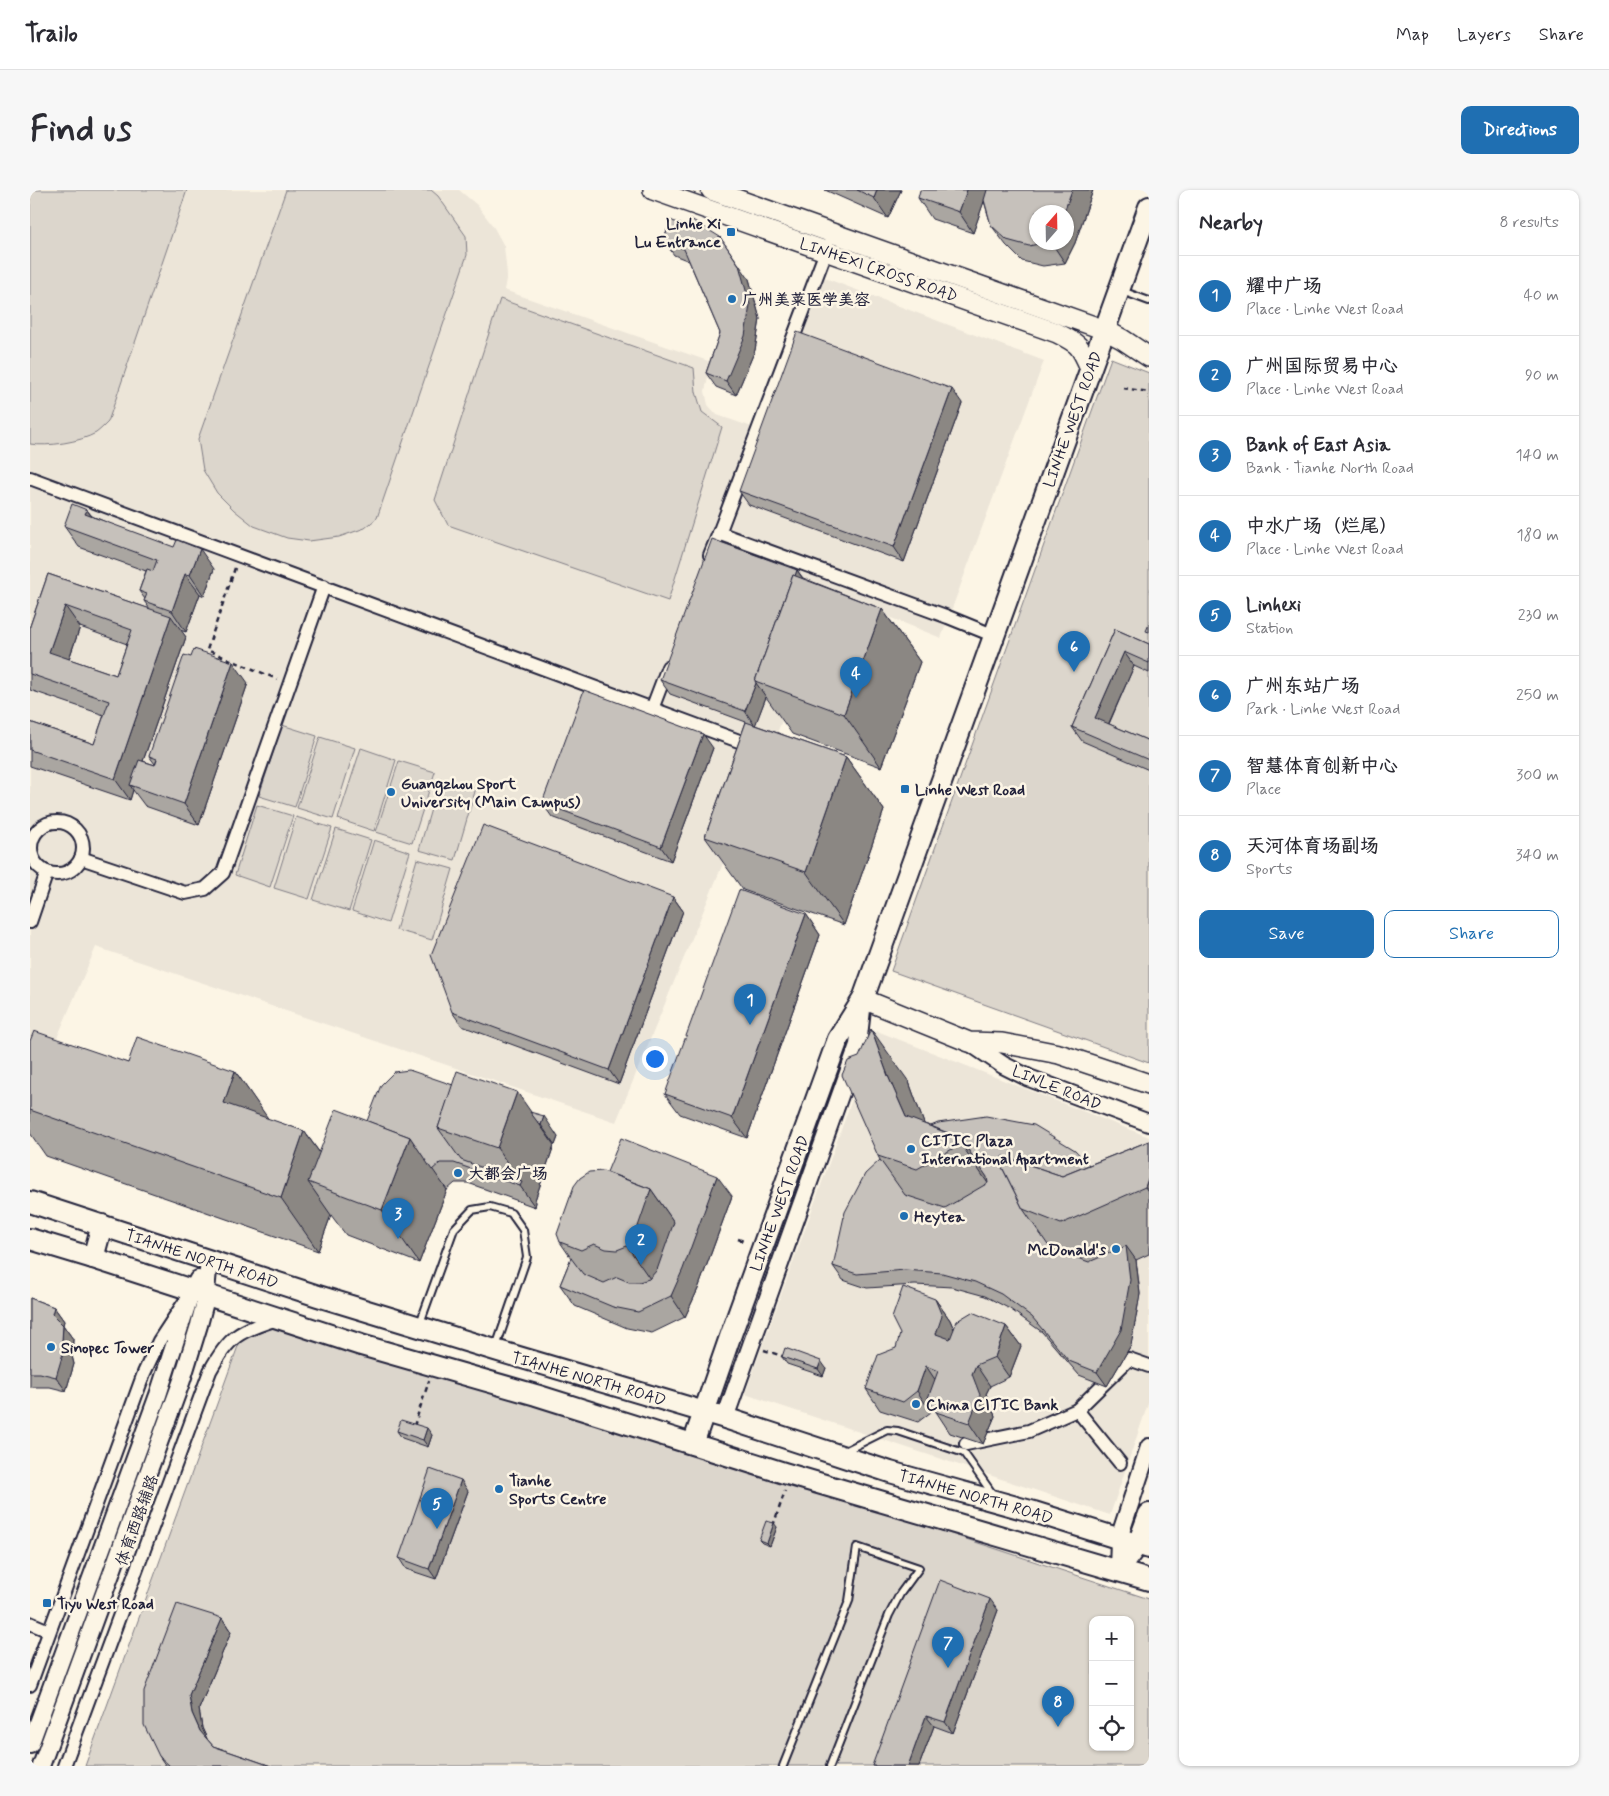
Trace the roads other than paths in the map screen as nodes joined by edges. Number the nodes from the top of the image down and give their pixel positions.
1 (653, 190) edge
2 (711, 190) edge
3 (1149, 207) edge
4 (832, 232) junction
5 (826, 250) junction
6 (1119, 290) junction
7 (1149, 301) edge
8 (1105, 330) junction
9 (1149, 357) edge
10 (1090, 368) junction
11 (30, 478) edge
12 (719, 533) junction
13 (705, 570) edge
14 (324, 586) junction
15 (995, 636) junction
16 (673, 653) edge
17 (652, 709) junction
18 (747, 744) edge
19 (81, 858) junction
20 (47, 872) junction
21 (30, 922) edge
22 (863, 999) junction
23 (969, 1042) junction
24 (1149, 1084) edge
25 (1149, 1123) edge
26 (30, 1202) edge
27 (102, 1225) junction
28 (30, 1239) edge
29 (93, 1258) junction
30 (208, 1260) junction
31 (199, 1293) junction
32 (278, 1318) junction
33 (419, 1327) junction
34 (495, 1350) junction
35 (1149, 1366) edge
36 (1077, 1410) junction
37 (704, 1412) junction
38 (725, 1418) junction
39 (693, 1444) junction
40 (966, 1444) edge
41 (1149, 1447) edge
42 (837, 1455) junction
43 (1120, 1463) dead end
44 (998, 1501) junction
45 (1149, 1514) edge
46 (1118, 1538) junction
47 (1144, 1546) edge
48 (1118, 1570) junction
49 (1149, 1580) edge
50 (30, 1624) edge
51 (49, 1630) junction
52 (30, 1684) edge
53 (30, 1745) edge
54 (41, 1766) edge
55 (64, 1766) edge
56 (783, 1766) edge
57 (830, 1766) edge

1 - 5 main road, LINHEXI CROSS ROAD
2 - 4 main road, LINHEXI CROSS ROAD
3 - 6 main road, LINHE WEST ROAD
4 - 5 street
4 - 8 main road, LINHEXI CROSS ROAD
5 - 10 main road, LINHEXI CROSS ROAD
5 - 12 street
6 - 7 lane
6 - 8 main road, LINHE WEST ROAD
8 - 9 main road, LINHEXI CROSS ROAD
8 - 10 main road, LINHE WEST ROAD
10 - 15 main road, LINHE WEST ROAD
11 - 14 street
12 - 13 street
12 - 15 street
14 - 17 street
14 - 19 street
15 - 22 main road, LINHE WEST ROAD
16 - 17 street
17 - 18 street
19 - 20 street
19 - 20 street
20 - 21 street
22 - 23 main road, LINLE ROAD
22 - 37 main road, LINHE WEST ROAD
22 - 38 street, LINHE WEST ROAD
23 - 24 main road, LINLE ROAD
23 - 25 street, LINLE ROAD
26 - 27 main road, TIANHE NORTH ROAD
27 - 29 main road
27 - 30 main road, TIANHE NORTH ROAD
28 - 29 main road, TIANHE NORTH ROAD
29 - 31 main road, TIANHE NORTH ROAD
30 - 31 street
30 - 33 main road, TIANHE NORTH ROAD
31 - 32 main road, TIANHE NORTH ROAD
31 - 51 street
31 - 53 street
31 - 54 street
32 - 39 main road, TIANHE NORTH ROAD
32 - 55 street, 体育西路辅路
33 - 34 main road, TIANHE NORTH ROAD
33 - 34 lane
34 - 37 main road, TIANHE NORTH ROAD
35 - 36 street
36 - 40 street
36 - 43 street
37 - 38 main road, TIANHE NORTH ROAD
37 - 39 main road, LINHE WEST ROAD
38 - 42 main road, TIANHE NORTH ROAD
39 - 48 main road, TIANHE NORTH ROAD
41 - 46 street
42 - 44 main road, TIANHE NORTH ROAD
42 - 44 lane
44 - 46 main road, TIANHE NORTH ROAD
45 - 47 main road
46 - 47 main road, TIANHE NORTH ROAD
46 - 48 street
47 - 48 main road
48 - 49 main road, TIANHE NORTH ROAD
50 - 51 street
51 - 52 street
56 - 57 lane

